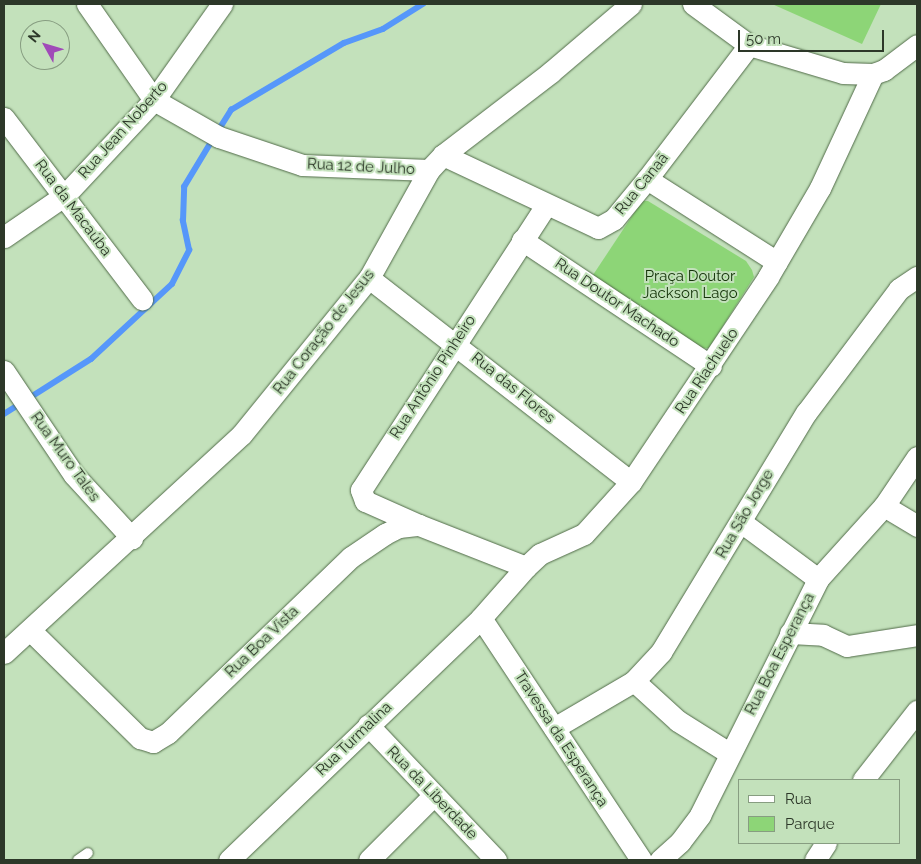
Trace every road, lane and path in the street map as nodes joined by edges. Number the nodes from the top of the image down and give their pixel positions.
1 (87, 4) edge
2 (222, 4) edge
3 (631, 4) edge
4 (693, 4) edge
5 (748, 45) junction
6 (917, 45) edge
7 (873, 74) junction
8 (154, 100) junction
9 (4, 118) edge
10 (436, 162) junction
11 (647, 179) junction
12 (64, 195) junction
13 (546, 205) junction
14 (4, 237) edge
15 (522, 240) junction
16 (776, 262) junction
17 (917, 277) edge
18 (369, 278) junction
19 (142, 299) dead end
20 (456, 342) junction
21 (711, 366) junction
22 (4, 371) edge
23 (917, 457) edge
24 (631, 482) junction
25 (884, 506) junction
26 (741, 522) junction
27 (419, 525) junction
28 (917, 526) edge
29 (132, 538) junction
30 (526, 567) junction
31 (818, 579) junction
32 (480, 618) junction
33 (31, 631) junction
34 (790, 634) junction
35 (917, 635) edge
36 (4, 653) edge
37 (634, 681) junction
38 (917, 711) edge
39 (368, 725) junction
40 (554, 728) junction
41 (729, 753) junction
42 (864, 779) edge
43 (434, 795) junction
44 (825, 844) edge
45 (88, 853) dead end
46 (241, 856) edge
47 (78, 860) edge
48 (369, 860) edge
49 (496, 860) edge
50 (641, 860) edge
51 (660, 860) edge
52 (815, 860) edge

1 - 8 street, Rua 12 de Julho
2 - 8 street, Rua Jean Noberto
3 - 10 street, Rua Coração de Jesus
4 - 5 street
5 - 7 street
5 - 11 street, Rua Canaã
6 - 7 street
7 - 16 street, Rua Riachuelo
8 - 10 street, Rua 12 de Julho
8 - 12 street, Rua Jean Noberto
9 - 12 street, Rua da Macaúba
10 - 13 street, Rua Canaã
10 - 18 street, Rua Coração de Jesus
11 - 13 street, Rua Canaã
11 - 16 street
12 - 14 street, Rua Jean Noberto
12 - 19 street, Rua da Macaúba
13 - 15 street, Rua Antônio Pinheiro
15 - 20 street, Rua Antônio Pinheiro
15 - 21 street, Rua Doutor Machado
16 - 21 street, Rua Riachuelo
17 - 26 street, Rua São Jorge
18 - 20 street, Rua das Flores
18 - 29 street, Rua Coração de Jesus
20 - 24 street, Rua das Flores
20 - 27 street, Rua Antônio Pinheiro
21 - 24 street, Rua Riachuelo
22 - 29 street, Rua Muro Tales
23 - 25 street, Rua Boa Esperança
24 - 30 street, Rua Riachuelo
25 - 28 street
25 - 31 street, Rua Boa Esperança
26 - 31 street
26 - 37 street, Rua São Jorge
27 - 30 street
27 - 33 street, Rua Boa Vista
29 - 33 street, Rua Coração de Jesus
30 - 32 street, Rua Riachuelo
31 - 34 street, Rua Boa Esperança
32 - 39 street, Rua Turmalina
32 - 40 street, Travessa da Esperança
33 - 36 street, Rua Coração de Jesus
34 - 35 street
34 - 41 street, Rua Boa Esperança
37 - 40 street, Rua São Jorge
37 - 41 street
38 - 42 street
39 - 43 street, Rua da Liberdade
39 - 46 street, Rua Turmalina
40 - 50 street, Travessa da Esperança
41 - 51 street, Rua Boa Esperança
43 - 48 street
43 - 49 street, Rua da Liberdade
44 - 52 street
45 - 47 lane

